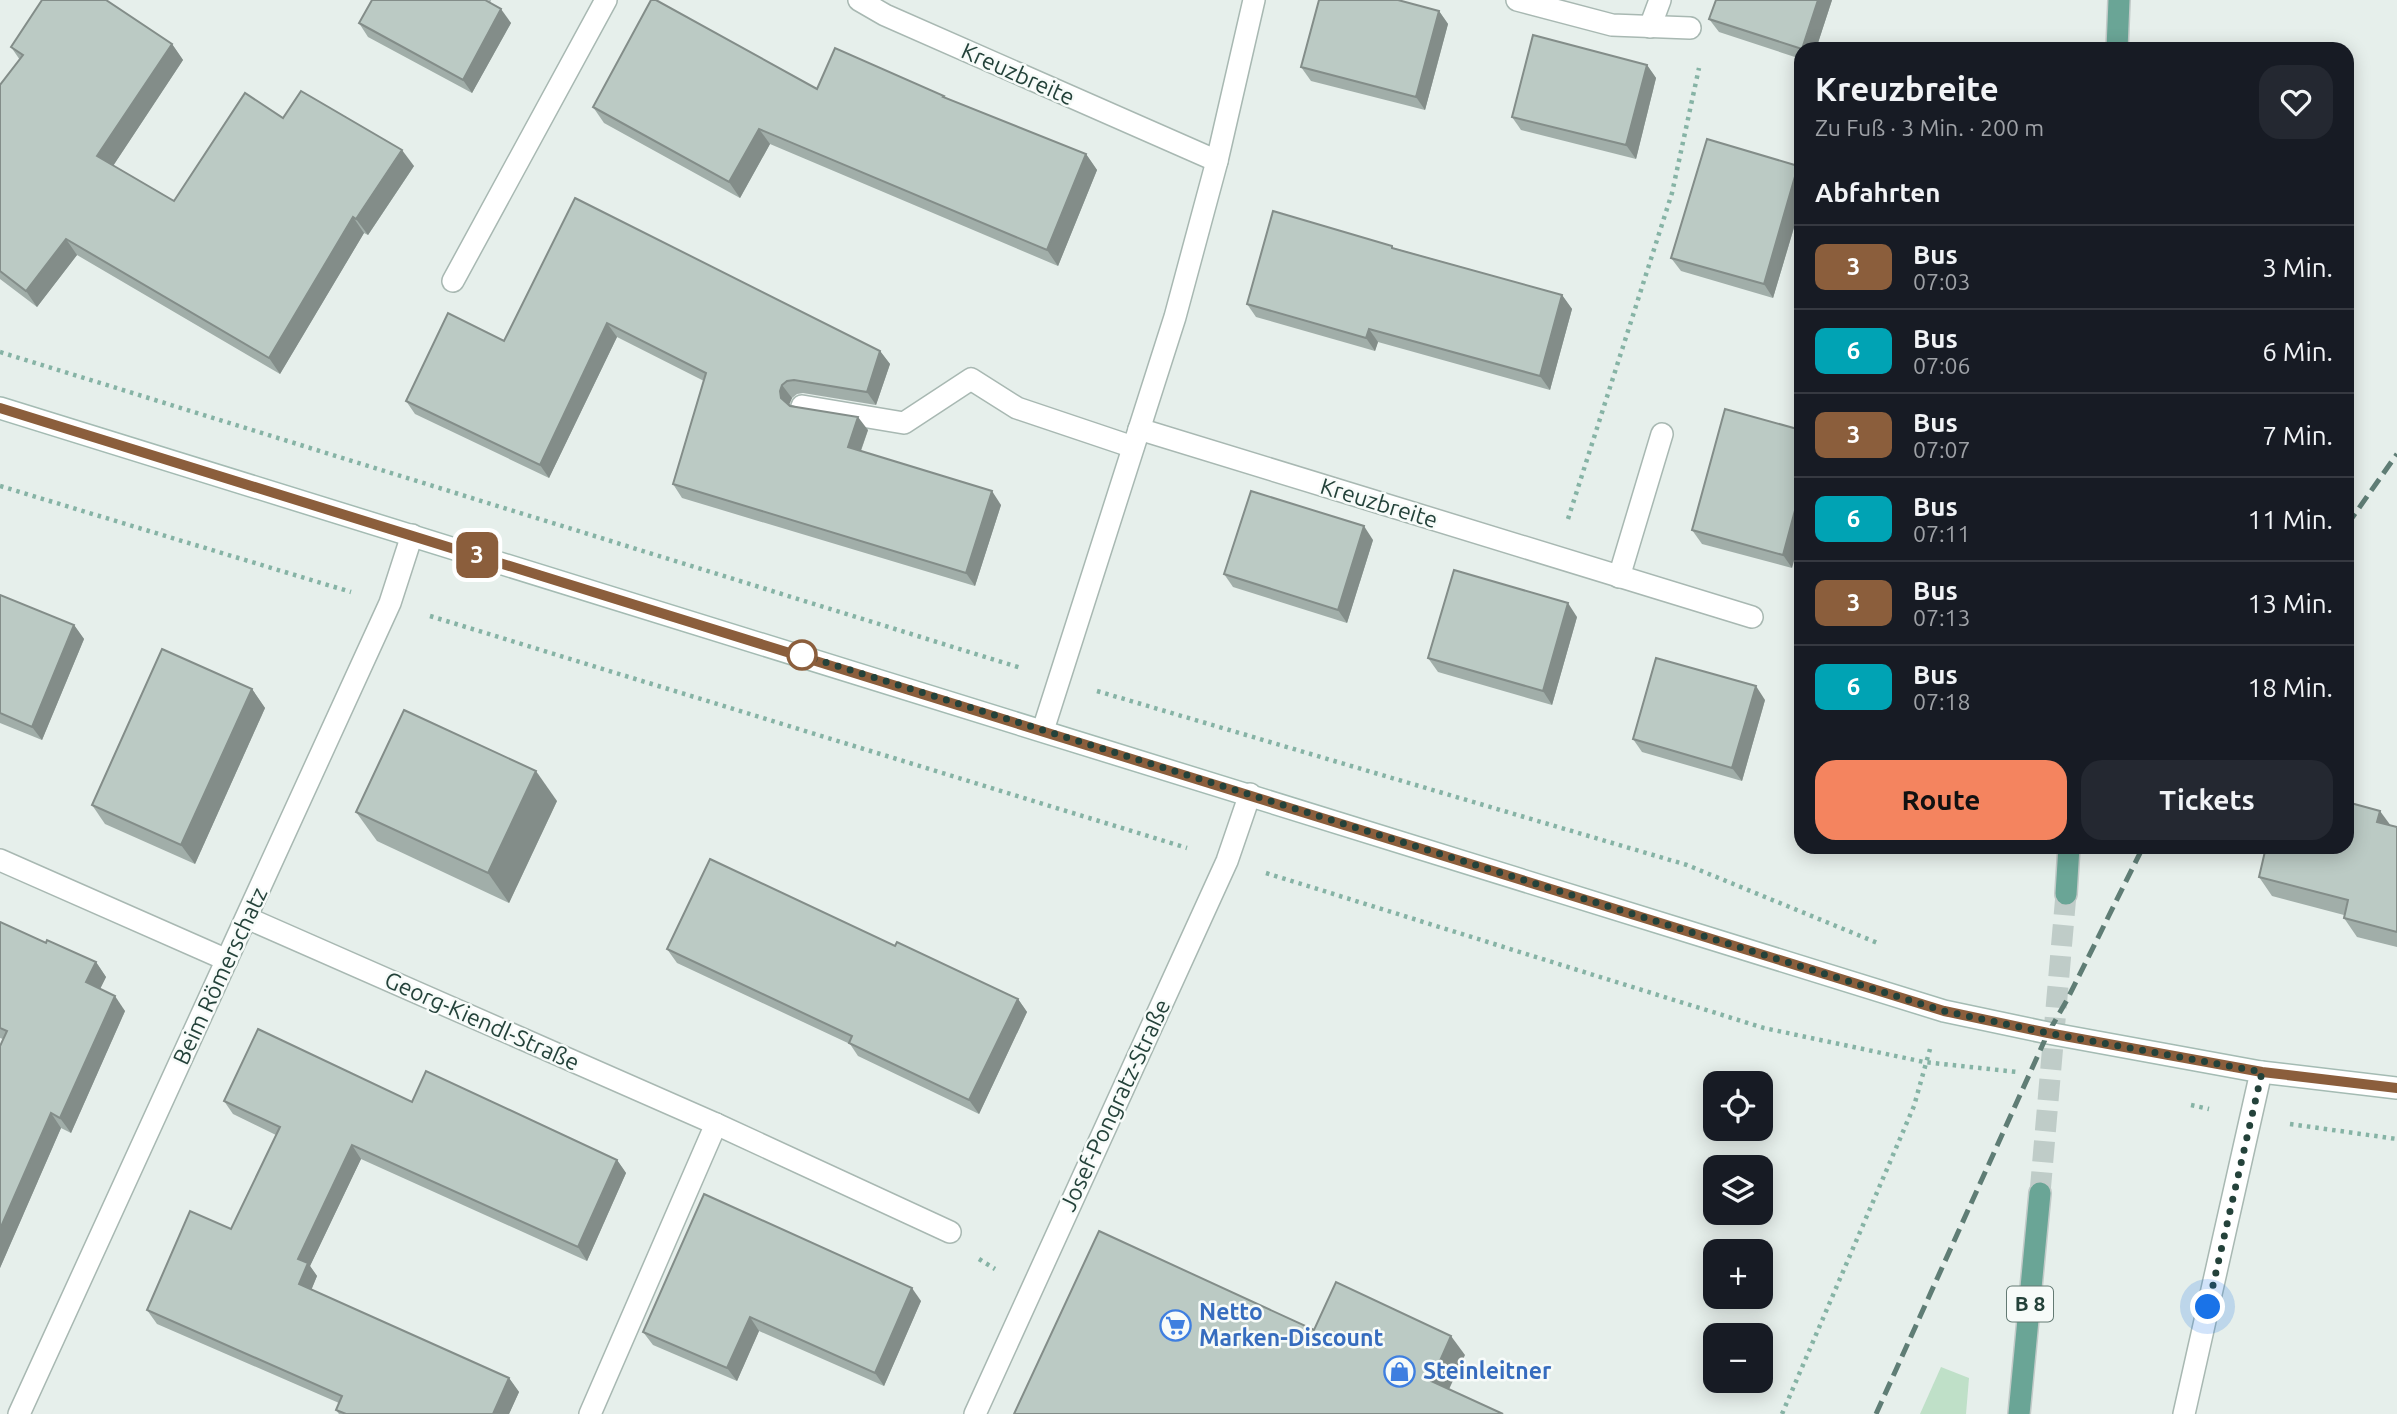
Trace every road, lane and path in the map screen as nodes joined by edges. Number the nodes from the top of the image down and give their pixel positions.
1 (606, 0) edge
2 (859, 0) edge
3 (1254, 0) edge
4 (1517, 0) edge
5 (1660, 0) edge
6 (2119, 0) edge
7 (1650, 27) junction
8 (1690, 28) joint
9 (2117, 42) edge
10 (1217, 161) junction
11 (453, 281) dead end
12 (0, 352) edge
13 (802, 406) edge
14 (0, 408) edge
15 (1662, 434) dead end
16 (1136, 438) junction
17 (412, 535) junction
18 (1556, 557) junction
19 (1619, 577) junction
20 (1752, 617) dead end
21 (1059, 680) junction
22 (1043, 730) junction
23 (1250, 794) junction
24 (2069, 854) edge
25 (0, 860) edge
26 (2066, 894) tunnel mouth
27 (247, 918) junction
28 (1891, 949) dead end
29 (227, 960) junction
30 (1944, 1011) junction
31 (2262, 1072) junction
32 (2397, 1088) edge
33 (716, 1124) junction
34 (2040, 1193) tunnel mouth
35 (950, 1232) joint
36 (1032, 1287) junction
37 (19, 1414) edge
38 (590, 1414) edge
39 (975, 1414) edge
40 (1782, 1414) edge
41 (2019, 1414) edge
42 (2184, 1414) edge

1 - 11 street
2 - 10 street, Kreuzbreite
3 - 10 street
4 - 7 street
5 - 7 street
6 - 9 main road
7 - 8 street
8 - 18 path
10 - 16 street
12 - 21 path
13 - 16 street, Kreuzbreite
14 - 17 street
15 - 19 street
16 - 18 street, Kreuzbreite
16 - 21 street
17 - 22 street
17 - 27 street, Beim Römerschatz
18 - 19 street, Kreuzbreite
19 - 20 street, Kreuzbreite
21 - 22 street
21 - 28 path
22 - 23 street
23 - 30 street
23 - 36 street, Josef-Pongratz-Straße
24 - 26 main road
25 - 29 street
27 - 29 street, Beim Römerschatz
27 - 33 street, Georg-Kiendl-Straße
29 - 37 street, Beim Römerschatz
30 - 31 street
30 - 40 path
31 - 32 street
31 - 42 street
33 - 35 street, Georg-Kiendl-Straße
33 - 38 street
34 - 41 main road, B 8
35 - 36 path
36 - 39 street, Josef-Pongratz-Straße

